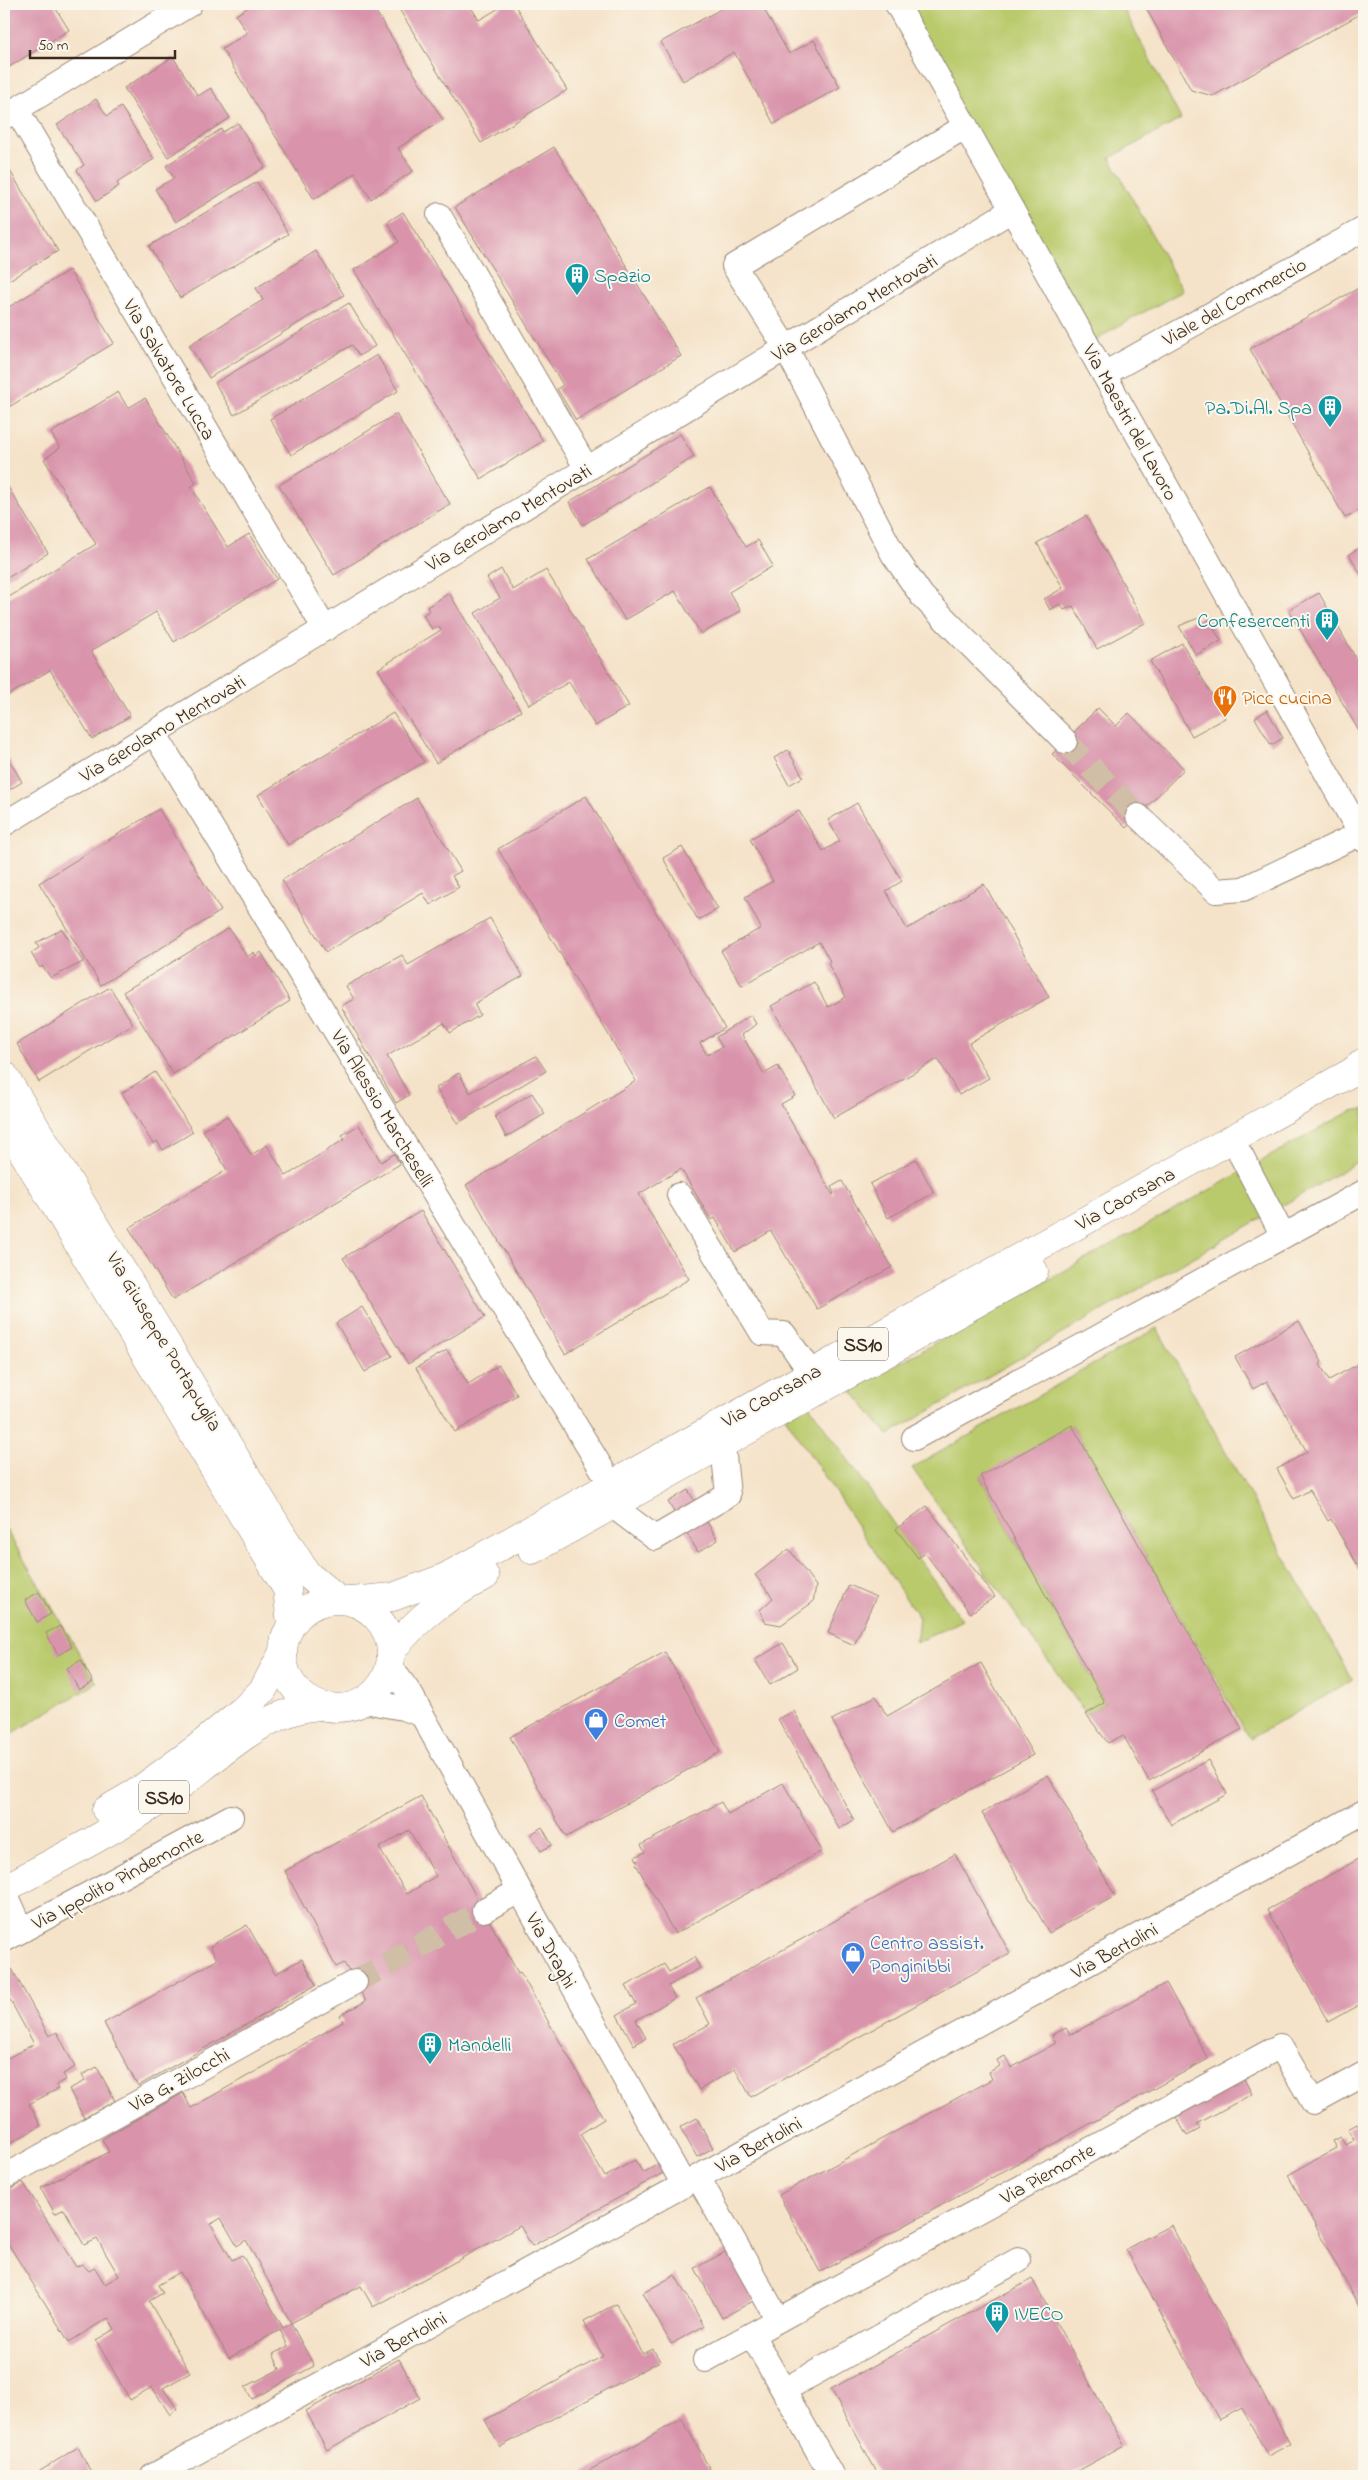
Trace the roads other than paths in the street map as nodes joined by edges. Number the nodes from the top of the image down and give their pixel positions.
1 (190, 4) edge
2 (897, 4) edge
3 (10, 113) edge
4 (966, 126) junction
5 (1012, 210) junction
6 (439, 215) dead end
7 (1364, 229) edge
8 (786, 348) junction
9 (1104, 374) junction
10 (587, 469) junction
11 (325, 629) junction
12 (154, 733) junction
13 (1065, 741) tunnel mouth
14 (1138, 816) tunnel mouth
15 (4, 824) edge
16 (1363, 835) edge
17 (1364, 1062) edge
18 (4, 1075) edge
19 (1364, 1088) edge
20 (4, 1123) edge
21 (1241, 1155) junction
22 (1364, 1192) edge
23 (679, 1195) dead end
24 (1283, 1236) junction
25 (811, 1373) junction
26 (914, 1438) dead end
27 (723, 1446) junction
28 (612, 1495) junction
29 (344, 1600) junction
30 (291, 1624) junction
31 (282, 1654) junction
32 (391, 1658) junction
33 (364, 1701) junction
34 (320, 1706) junction
35 (420, 1714) junction
36 (1364, 1812) edge
37 (230, 1817) dead end
38 (4, 1867) edge
39 (4, 1889) edge
40 (519, 1891) junction
41 (484, 1910) tunnel mouth
42 (13, 1935) edge
43 (355, 1982) tunnel mouth
44 (1364, 2074) edge
45 (4, 2177) edge
46 (691, 2181) junction
47 (1018, 2260) dead end
48 (778, 2320) junction
49 (752, 2335) junction
50 (705, 2360) dead end
51 (784, 2390) junction
52 (152, 2476) edge
53 (832, 2476) edge

1 - 3 street
2 - 4 street, Via Maestri del Lavoro
3 - 11 street, Via Salvatore Lucca
4 - 5 street, Via Maestri del Lavoro
4 - 8 street
5 - 8 street, Via Gerolamo Mentovati
5 - 9 street, Via Maestri del Lavoro
6 - 10 street
7 - 9 street, Viale del Commercio
8 - 10 street, Via Gerolamo Mentovati
8 - 13 street
9 - 16 street, Via Maestri del Lavoro
10 - 11 street, Via Gerolamo Mentovati
11 - 12 street, Via Gerolamo Mentovati
12 - 15 street, Via Gerolamo Mentovati
12 - 28 street, Via Alessio Marcheselli
14 - 16 street
17 - 25 main road, Via Caorsana / SS10
18 - 29 main road, Via Giuseppe Portapuglia
19 - 21 main road, Via Caorsana / SS10
20 - 30 main road, Via Giuseppe Portapuglia
21 - 24 street
21 - 27 main road, Via Caorsana / SS10
22 - 24 street
23 - 25 street
24 - 26 street
25 - 28 main road, Via Caorsana / SS10
27 - 28 main road, Via Caorsana / SS10
27 - 28 street
28 - 29 main road, Via Caorsana / SS10
28 - 32 main road, Via Caorsana / SS10
29 - 30 main road, SS10
29 - 32 main road
30 - 31 main road, SS10
31 - 34 main road, SS10
31 - 38 main road, SS10
32 - 33 main road, SS10
32 - 35 street, Via Draghi
33 - 34 main road, SS10
33 - 35 street
34 - 39 main road, SS10
35 - 40 street, Via Draghi
36 - 46 street, Via Bertolini
37 - 42 street, Via Ippolito Pindemonte
39 - 42 street
40 - 41 street
40 - 46 street, Via Draghi
43 - 45 street, Via G. Zilocchi
44 - 48 street, Via Piemonte
46 - 48 street, Via Draghi
46 - 52 street, Via Bertolini
47 - 51 street
48 - 49 street, Via Piemonte
49 - 50 street, Via Piemonte
49 - 51 street
51 - 53 street

